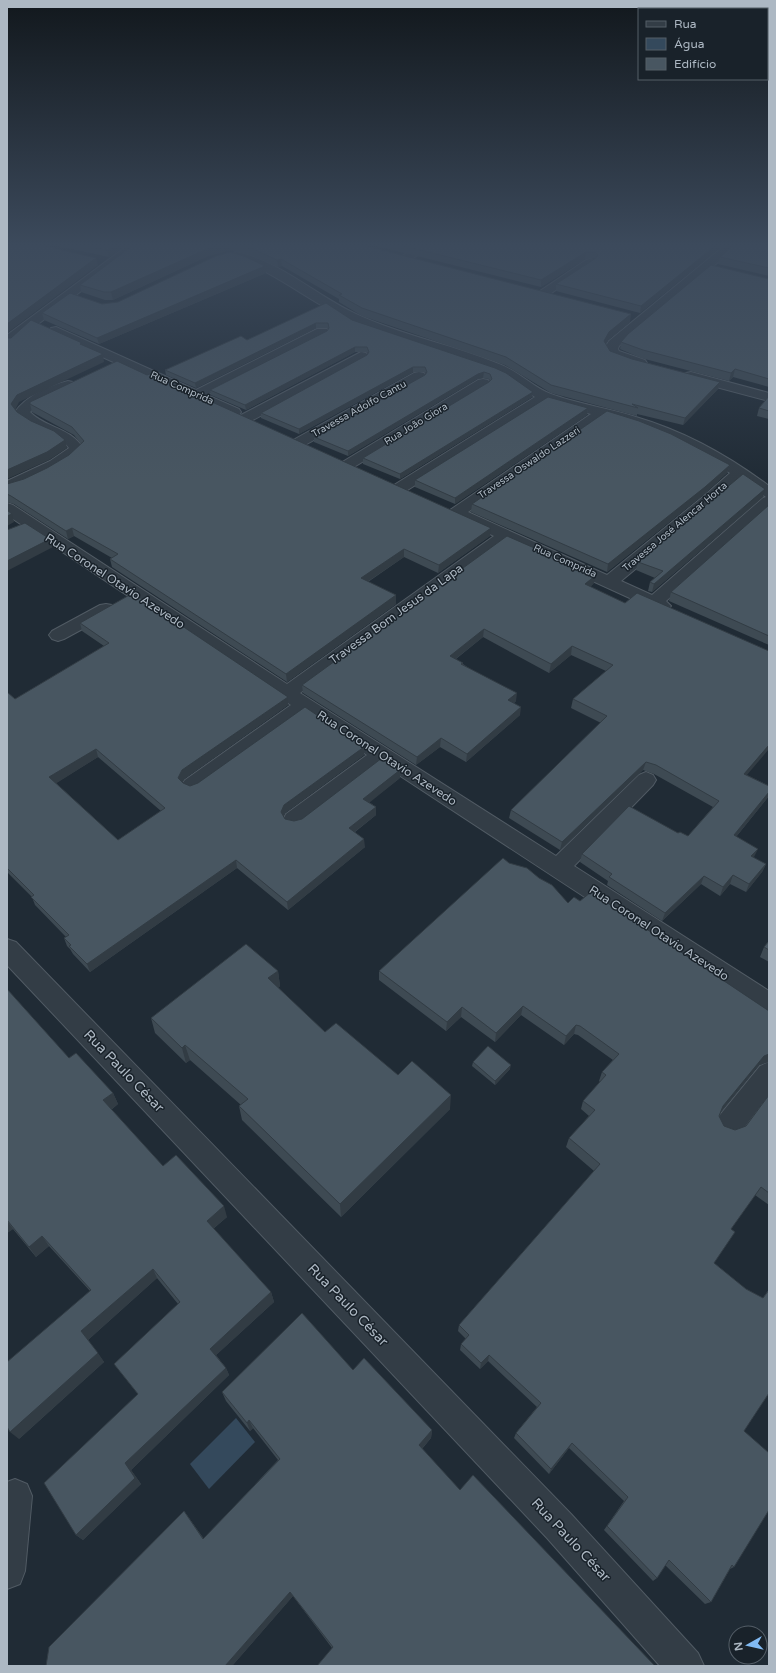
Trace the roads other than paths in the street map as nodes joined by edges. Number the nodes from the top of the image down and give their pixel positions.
1 (28, 324) edge
2 (38, 324) edge
3 (368, 324) edge
4 (636, 324) edge
5 (322, 332) edge
6 (7, 341) edge
7 (361, 356) dead end
8 (651, 366) edge
9 (681, 373) edge
10 (419, 376) dead end
11 (81, 380) edge
12 (483, 383) dead end
13 (196, 395) junction
14 (545, 397) junction
15 (769, 397) edge
16 (602, 413) junction
17 (300, 442) edge
18 (364, 471) edge
19 (740, 472) junction
20 (386, 481) edge
21 (7, 487) edge
22 (769, 493) edge
23 (769, 501) edge
24 (7, 508) edge
25 (449, 509) joint
26 (505, 535) junction
27 (610, 581) junction
28 (135, 593) junction
29 (654, 602) junction
30 (675, 612) edge
31 (58, 635) dead end
32 (286, 693) junction
33 (305, 705) junction
34 (381, 754) junction
35 (646, 780) dead end
36 (192, 785) edge
37 (294, 820) edge
38 (558, 868) junction
39 (7, 949) edge
40 (769, 1004) edge
41 (769, 1074) edge
42 (730, 1124) dead end
43 (15, 1496) dead end
44 (7, 1571) edge
45 (684, 1666) edge

1 - 6 street
2 - 13 street, Rua Comprida
3 - 14 street
4 - 8 street
5 - 13 street
7 - 13 street, Rua Comprida
9 - 15 street
10 - 17 street, Travessa Adolfo Cantu
11 - 21 street
12 - 18 street, Rua João Giora
14 - 16 street
14 - 20 street
16 - 19 street
16 - 25 street, Travessa Oswaldo Lazzeri
19 - 22 street
19 - 27 street, Travessa José Alencar Horta
23 - 29 street
24 - 28 street, Rua Coronel Otavio Azevedo
25 - 26 street, Rua Comprida
26 - 27 street, Rua Comprida
26 - 32 street, Travessa Bom Jesus da Lapa
27 - 29 street, Rua Comprida
28 - 31 street
28 - 32 street, Rua Coronel Otavio Azevedo
29 - 30 street, Rua Comprida
32 - 33 street, Rua Coronel Otavio Azevedo
33 - 34 street, Rua Coronel Otavio Azevedo
33 - 36 street
34 - 37 street
34 - 38 street, Rua Coronel Otavio Azevedo
35 - 38 street
38 - 40 street, Rua Coronel Otavio Azevedo
39 - 45 street, Rua Paulo César
41 - 42 street
43 - 44 street

